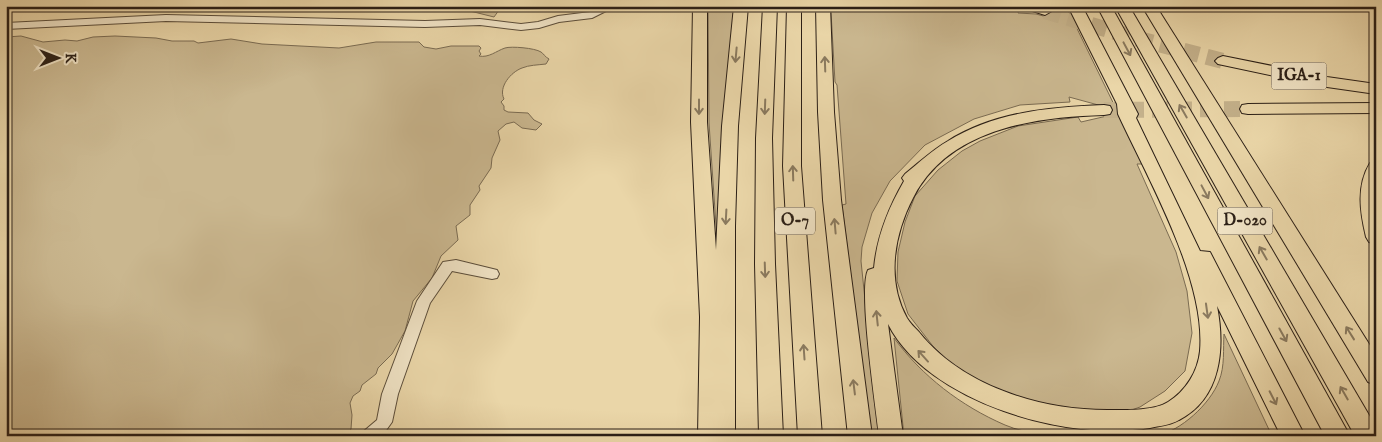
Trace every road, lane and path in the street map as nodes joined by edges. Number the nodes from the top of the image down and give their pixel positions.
1 (612, 6) edge
2 (700, 6) edge
3 (740, 6) edge
4 (770, 6) edge
5 (794, 6) edge
6 (823, 6) edge
7 (1032, 6) edge
8 (1075, 6) edge
9 (1104, 6) edge
10 (1122, 6) edge
11 (1149, 6) edge
12 (1046, 11) dead end
13 (6, 26) edge
14 (1224, 61) tunnel mouth
15 (1376, 89) edge
16 (1124, 105) junction
17 (1376, 108) edge
18 (1248, 109) tunnel mouth
19 (1104, 110) tunnel mouth
20 (1376, 167) edge
21 (920, 171) junction
22 (1376, 237) edge
23 (492, 274) dead end
24 (1376, 375) edge
25 (370, 436) edge
26 (710, 436) edge
27 (723, 436) edge
28 (772, 436) edge
29 (810, 436) edge
30 (860, 436) edge
31 (891, 436) edge
32 (1293, 436) edge
33 (1338, 436) edge
34 (1368, 436) edge

1 - 13 street
2 -> 26 highway
3 -> 27 highway
4 -> 28 highway, O-7
29 -> 5 highway, O-7
30 -> 6 highway
7 - 12 highway
8 - 16 highway
9 -> 33 highway, D-020
34 -> 10 highway, D-020
24 -> 11 highway
14 - 15 highway, IGA-1
16 -> 21 highway
16 -> 32 highway
17 - 18 highway
19 - 21 highway
20 - 22 highway
31 -> 21 highway
23 - 25 street

